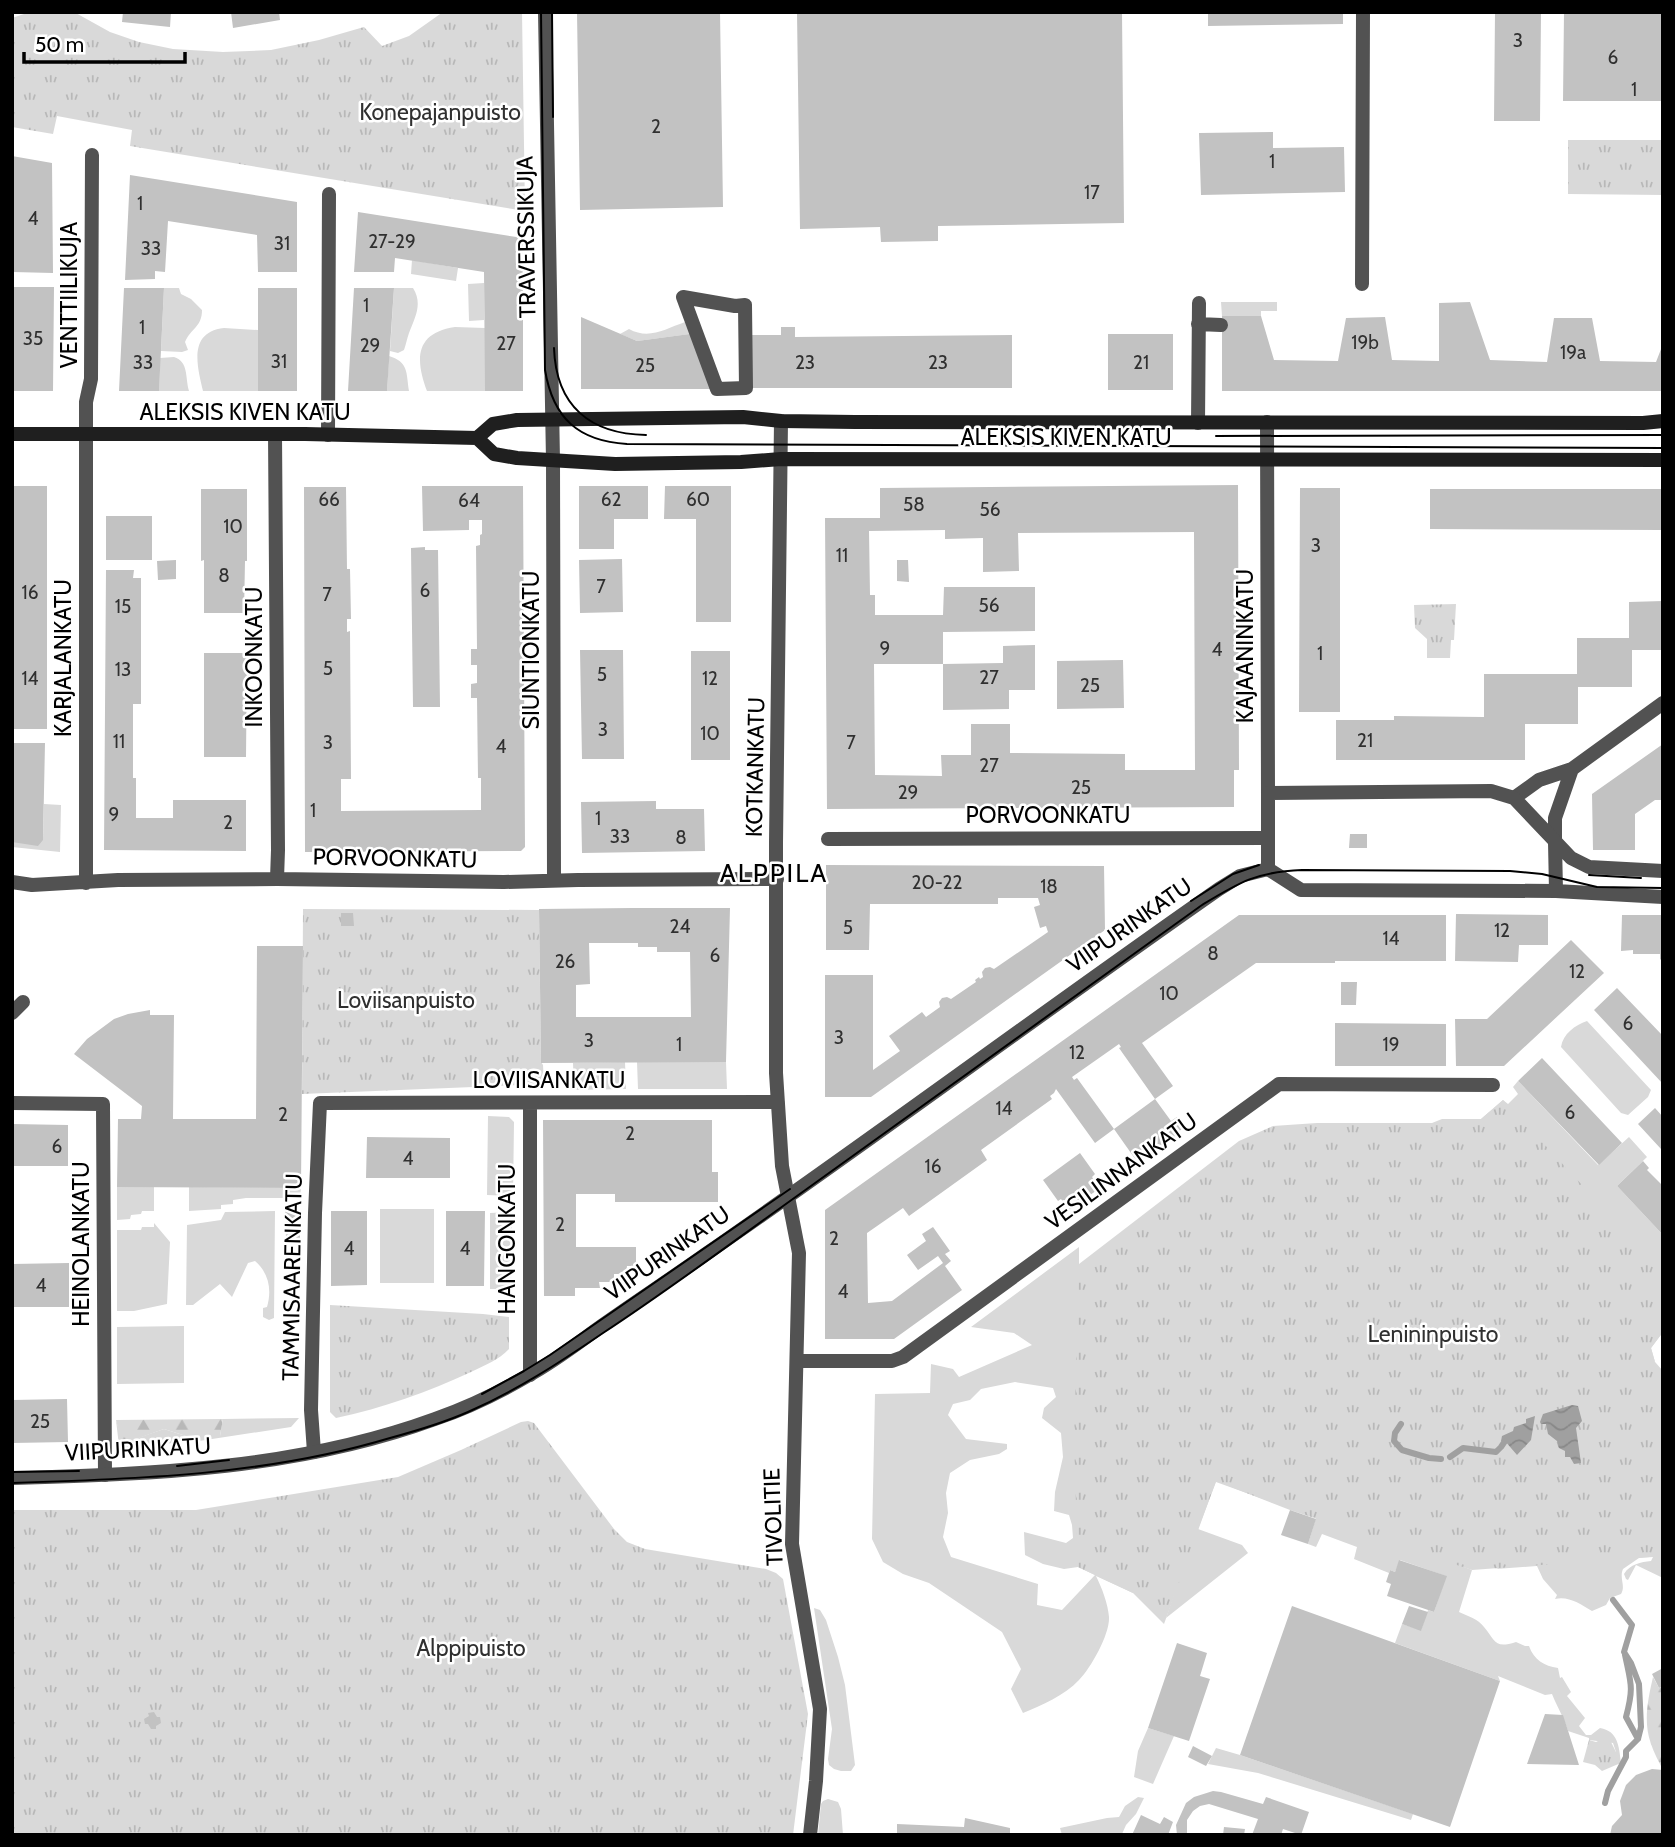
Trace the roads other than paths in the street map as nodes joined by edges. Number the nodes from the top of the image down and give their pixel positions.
1 (545, 12) edge
2 (1363, 12) edge
3 (92, 155) dead end
4 (330, 194) dead end
5 (1362, 284) dead end
6 (1199, 303) dead end
7 (1198, 324) junction
8 (1222, 325) dead end
9 (697, 333) joint
10 (552, 419) junction
11 (781, 421) junction
12 (1663, 421) edge
13 (1267, 422) junction
14 (1199, 423) junction
15 (1643, 423) junction
16 (1663, 429) edge
17 (12, 434) edge
18 (86, 434) junction
19 (275, 434) junction
20 (328, 435) junction
21 (477, 438) junction
22 (781, 459) junction
23 (1268, 459) junction
24 (1661, 459) edge
25 (553, 460) junction
26 (1663, 703) edge
27 (1572, 769) junction
28 (1268, 793) junction
29 (1514, 798) junction
30 (1268, 838) junction
31 (828, 839) dead end
32 (1555, 842) junction
33 (1268, 869) junction
34 (1663, 871) edge
35 (277, 879) junction
36 (777, 879) junction
37 (554, 880) junction
38 (12, 882) edge
39 (86, 883) junction
40 (1556, 891) junction
41 (1663, 897) edge
42 (1493, 1085) dead end
43 (778, 1102) junction
44 (12, 1103) edge
45 (320, 1103) joint
46 (530, 1103) junction
47 (787, 1197) junction
48 (797, 1361) junction
49 (530, 1375) junction
50 (314, 1452) junction
51 (105, 1475) junction
52 (12, 1478) edge
53 (810, 1835) edge

1 - 10 street, TRAVERSSIKUJA
2 - 5 street
3 - 18 street, VENTTIILIKUJA
4 - 20 street
6 - 7 street
7 - 8 street
7 - 14 street
9 - 9 street
10 - 11 main road, ALEKSIS KIVEN KATU
10 - 21 main road, ALEKSIS KIVEN KATU
10 - 25 street, SIUNTIONKATU
11 - 14 main road, ALEKSIS KIVEN KATU
11 - 22 street, KOTKANKATU
12 - 15 main road, ALEKSIS KIVEN KATU
13 - 14 main road, ALEKSIS KIVEN KATU
13 - 15 main road, ALEKSIS KIVEN KATU
13 - 23 street, KAJAANINKATU
15 - 16 street
17 - 18 main road, ALEKSIS KIVEN KATU
18 - 19 main road, ALEKSIS KIVEN KATU
18 - 39 street, KARJALANKATU
19 - 20 main road, ALEKSIS KIVEN KATU
19 - 35 street, INKOONKATU
20 - 21 main road, ALEKSIS KIVEN KATU
21 - 25 main road, ALEKSIS KIVEN KATU
22 - 23 main road, ALEKSIS KIVEN KATU
22 - 25 main road, ALEKSIS KIVEN KATU
22 - 36 street, KOTKANKATU
23 - 24 main road, ALEKSIS KIVEN KATU
23 - 28 street, KAJAANINKATU
25 - 37 street, SIUNTIONKATU
26 - 27 street
27 - 29 street
27 - 32 street
28 - 29 street
28 - 30 street, KAJAANINKATU
29 - 32 street
30 - 31 street, PORVOONKATU
30 - 33 street, KAJAANINKATU
32 - 34 street
32 - 40 street
33 - 40 street
33 - 47 street, VIIPURINKATU
35 - 37 street, PORVOONKATU
35 - 39 street, PORVOONKATU
36 - 37 street, PORVOONKATU
36 - 43 street, KOTKANKATU
38 - 39 street, PORVOONKATU
40 - 41 street
42 - 48 street, VESILINNANKATU
43 - 46 street, LOVIISANKATU
43 - 47 street, KOTKANKATU
44 - 51 street, HEINOLANKATU
45 - 46 street, LOVIISANKATU
45 - 50 street, TAMMISAARENKATU
46 - 49 street, HANGONKATU
47 - 48 street, TIVOLITIE
47 - 49 street, VIIPURINKATU
48 - 53 street, TIVOLITIE
49 - 50 street, VIIPURINKATU
50 - 51 street, VIIPURINKATU
51 - 52 street, VIIPURINKATU

